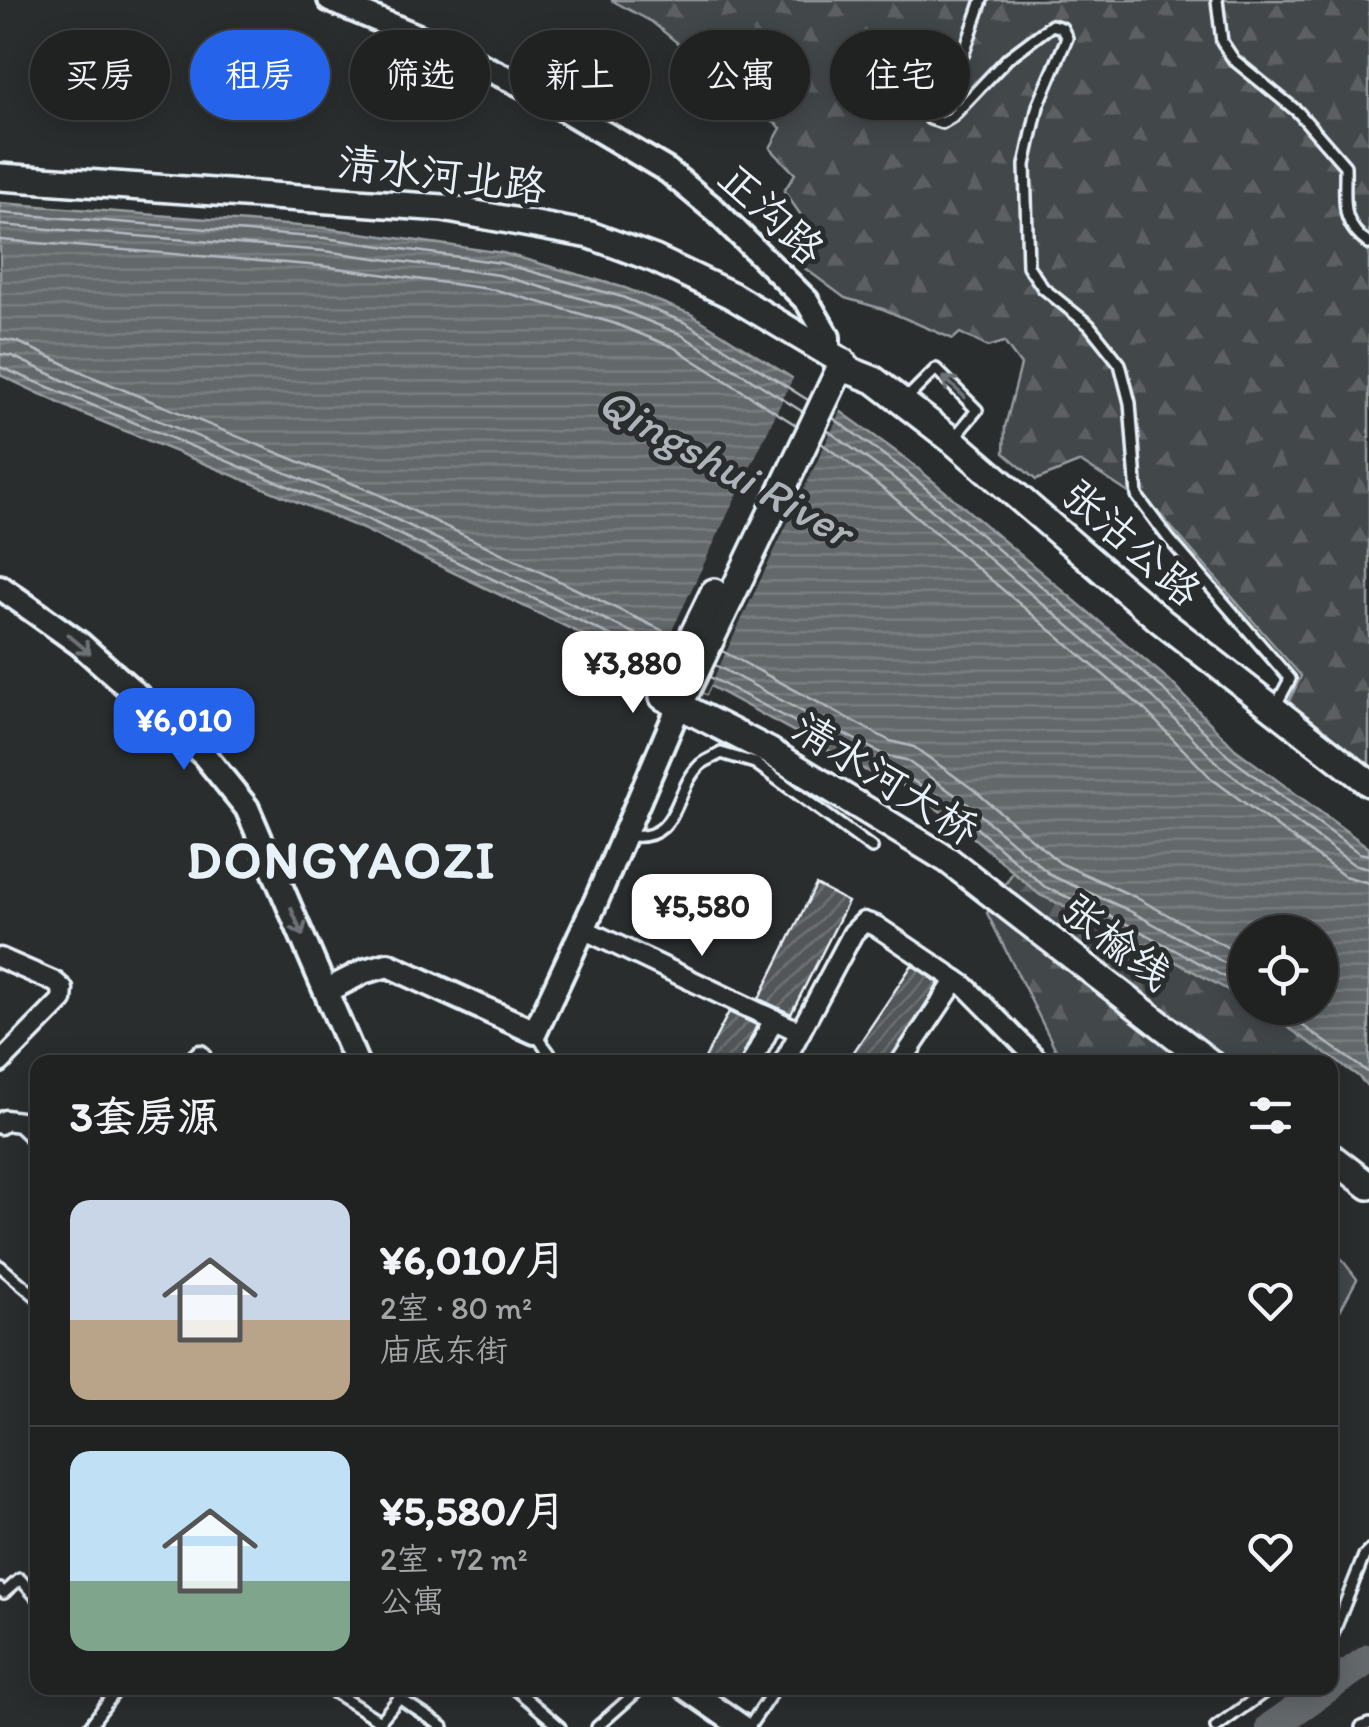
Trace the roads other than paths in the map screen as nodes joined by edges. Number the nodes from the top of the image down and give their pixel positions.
1 (330, 0) edge
2 (362, 0) edge
3 (982, 0) edge
4 (1217, 0) edge
5 (0, 177) edge
6 (0, 188) edge
7 (1369, 244) edge
8 (835, 365) junction
9 (903, 402) junction
10 (952, 440) junction
11 (0, 587) edge
12 (681, 696) junction
13 (1274, 708) junction
14 (1369, 783) edge
15 (623, 835) junction
16 (872, 848) dead end
17 (977, 882) joint
18 (582, 929) junction
19 (0, 958) edge
20 (956, 980) junction
21 (326, 991) junction
22 (774, 1019) junction
23 (535, 1032) junction
24 (800, 1032) junction
25 (353, 1055) edge
26 (551, 1055) edge
27 (756, 1055) edge
28 (788, 1055) edge
29 (905, 1055) edge
30 (1033, 1055) edge
31 (1199, 1055) edge
32 (0, 1064) edge
33 (0, 1124) edge
34 (30, 1131) edge
35 (1338, 1162) edge
36 (1369, 1186) edge
37 (0, 1266) edge
38 (30, 1291) edge
39 (1369, 1551) edge
40 (0, 1589) edge
41 (30, 1590) edge
42 (1338, 1621) edge
43 (113, 1695) edge
44 (337, 1695) edge
45 (522, 1695) edge
46 (632, 1695) edge
47 (697, 1695) edge
48 (770, 1695) edge
49 (1260, 1695) edge
50 (378, 1724) edge
51 (1369, 1724) edge
52 (90, 1727) edge
53 (444, 1727) edge
54 (560, 1727) edge
55 (597, 1727) edge
56 (745, 1727) edge
57 (1216, 1727) edge
58 (1361, 1727) edge

1 - 8 street, 正沟路
2 - 8 street, 正沟路
3 - 13 lane
4 - 7 lane
5 - 8 main road, 清水河北路
6 - 8 main road, 清水河北路
8 - 9 main road, 张沽公路
8 - 12 main road
9 - 10 main road, 张沽公路
10 -> 9 lane
10 - 13 main road, 张沽公路
11 -> 21 street
12 - 15 street
12 - 17 main road, 清水河大桥
13 - 14 main road, 张沽公路
15 - 16 lane
15 - 18 street
17 - 31 main road, 张榆线
18 - 22 street
18 - 23 street
19 - 32 street
20 - 24 street
20 - 29 street
20 - 30 street
21 - 23 street
21 - 25 street
22 - 24 street
22 - 27 street
23 - 26 lane
24 - 28 street
33 - 34 street
35 - 36 main road
37 - 38 lane
39 - 42 lane
40 - 41 lane
43 - 52 lane
44 - 50 lane
45 - 54 lane
46 - 55 lane
47 - 56 street
48 - 56 lane
49 - 57 lane
50 - 53 lane
51 - 58 lane

